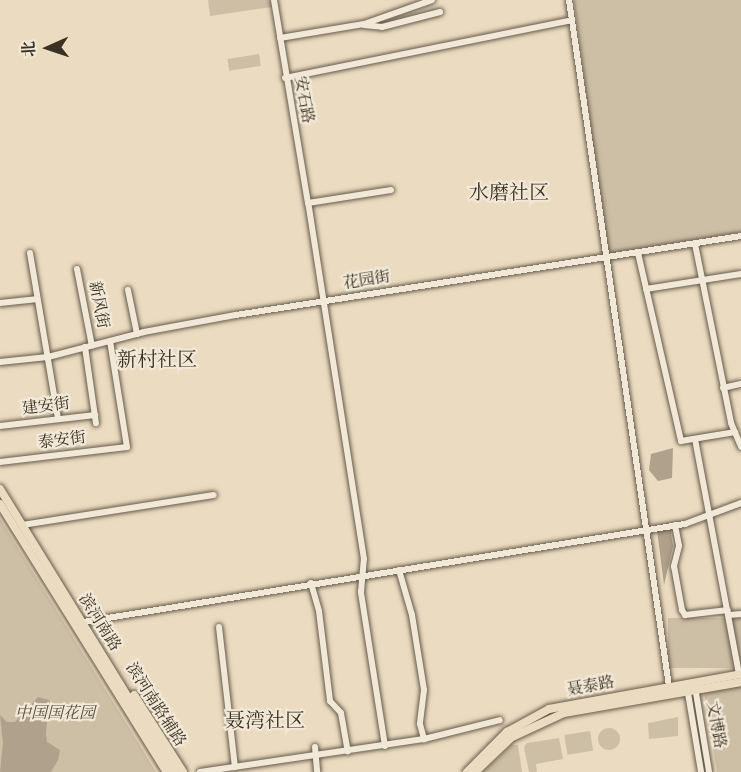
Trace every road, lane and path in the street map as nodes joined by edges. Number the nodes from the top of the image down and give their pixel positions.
1 (274, 0) edge
2 (432, 0) edge
3 (569, 0) edge
4 (440, 12) dead end
5 (572, 20) junction
6 (364, 24) junction
7 (280, 38) junction
8 (285, 78) junction
9 (392, 190) dead end
10 (308, 204) junction
11 (741, 236) edge
12 (695, 244) junction
13 (30, 253) dead end
14 (638, 253) junction
15 (607, 258) junction
16 (77, 269) dead end
17 (741, 274) edge
18 (700, 281) junction
19 (646, 289) junction
20 (128, 290) dead end
21 (36, 299) junction
22 (324, 302) junction
23 (0, 303) edge
24 (137, 334) junction
25 (110, 341) junction
26 (88, 346) junction
27 (48, 357) junction
28 (0, 362) edge
29 (741, 384) edge
30 (723, 388) junction
31 (95, 415) junction
32 (58, 419) junction
33 (96, 423) dead end
34 (0, 426) edge
35 (735, 432) junction
36 (695, 439) junction
37 (741, 447) edge
38 (0, 462) edge
39 (0, 489) edge
40 (214, 495) dead end
41 (3, 503) edge
42 (741, 503) edge
43 (710, 517) junction
44 (22, 525) junction
45 (675, 525) junction
46 (646, 530) junction
47 (399, 570) junction
48 (363, 575) junction
49 (311, 583) junction
50 (729, 613) junction
51 (741, 614) edge
52 (83, 622) junction
53 (219, 627) dead end
54 (100, 657) junction
55 (740, 677) edge
56 (669, 686) junction
57 (691, 687) junction
58 (500, 720) dead end
59 (424, 739) junction
60 (384, 746) junction
61 (315, 747) dead end
62 (348, 751) junction
63 (316, 756) junction
64 (256, 764) junction
65 (235, 767) junction
66 (165, 772) edge
67 (174, 772) edge
68 (183, 772) edge
69 (200, 772) edge
70 (256, 772) edge
71 (317, 772) edge
72 (467, 772) edge
73 (476, 772) edge
74 (701, 772) edge
75 (709, 772) edge

1 - 7 street, 安石路
2 - 6 street
3 - 5 street
4 - 6 street
5 - 8 street
5 - 15 street
6 - 7 street
7 - 8 street, 安石路
8 - 10 street, 安石路
9 - 10 street
10 - 22 street, 安石路
11 - 12 street, 花园街
12 - 14 street, 花园街
12 - 18 street
13 - 21 street
14 - 15 street, 花园街
14 - 19 street
15 - 22 street, 花园街
15 - 46 street
16 - 26 street, 新风街
17 - 18 street
18 - 19 street
18 - 30 street
19 - 36 street
20 - 24 street
21 - 23 street
21 - 27 street
22 - 24 street, 花园街
22 - 48 street, 安石路
24 - 25 street, 花园街
25 - 26 street, 花园街
25 - 38 street, 泰安街
26 - 27 street, 花园街
26 - 31 street, 新风街
27 - 28 street, 花园街
27 - 32 street
29 - 30 street
30 - 35 street
31 - 32 street, 建安街
31 - 33 street, 新风街
32 - 34 street, 建安街
35 - 36 street
35 - 37 street
36 - 43 street
39 - 41 main road, 滨河南路
40 - 44 street
41 - 44 main road, 滨河南路
41 - 54 main road, 滨河南路
42 - 43 street
43 - 45 street
43 - 50 street
44 - 52 main road, 滨河南路
45 - 46 street
45 - 50 street
46 - 47 street
46 - 56 street
47 - 48 street
47 - 59 street
48 - 49 street
48 - 60 street, 安石路
49 - 52 street
49 - 62 street
50 - 51 street
50 - 55 street
52 - 54 main road, 滨河南路
53 - 65 street
54 - 66 main road, 滨河南路辅路
54 - 67 main road, 滨河南路
54 - 68 main road, 滨河南路辅路
55 - 57 main road, 聂泰路
56 - 57 main road, 聂泰路
56 - 72 main road, 聂泰路
57 - 73 main road, 聂泰路
57 - 74 street, 文博路
57 - 75 street, 文博路
58 - 59 street
59 - 60 street
60 - 62 street
61 - 63 street
62 - 63 street
63 - 64 street
63 - 71 street
64 - 65 street
64 - 70 street
65 - 69 street

